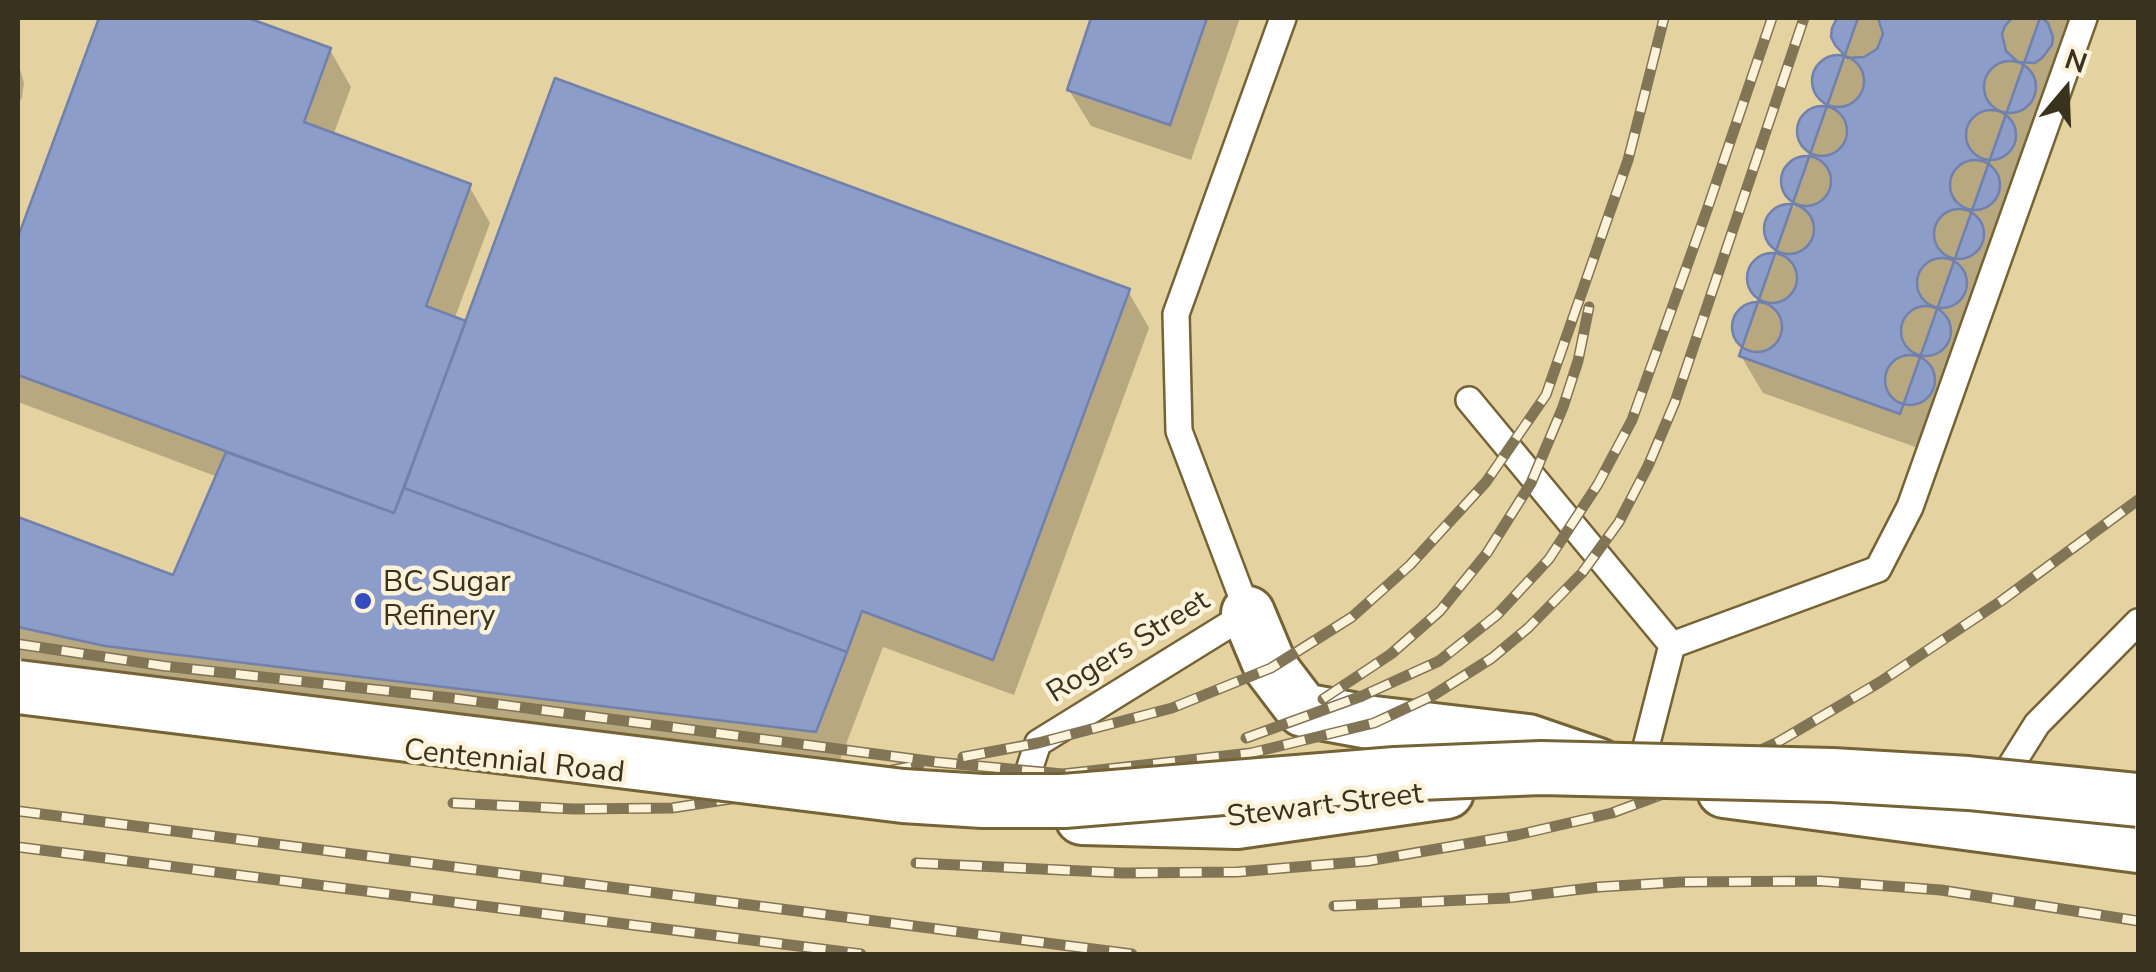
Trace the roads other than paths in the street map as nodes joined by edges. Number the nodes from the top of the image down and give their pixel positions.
1 (1283, 18) edge
2 (2084, 18) edge
3 (1469, 400) dead end
4 (1248, 613) junction
5 (2138, 622) edge
6 (1672, 646) junction
7 (18, 687) edge
8 (18, 699) edge
9 (1637, 779) junction
10 (2138, 800) edge
11 (1013, 817) junction
12 (1974, 824) junction
13 (2138, 846) edge

1 - 4 lane, Rogers Street
2 - 6 lane
3 - 6 lane
4 - 9 street, Stewart Street
4 - 11 lane, Rogers Street
5 - 12 lane
6 - 9 lane
7 - 10 street, bridge
8 - 11 street, Centennial Road
9 - 11 street, Stewart Street
9 - 12 street, Stewart Street
12 - 13 street, Stewart Street

